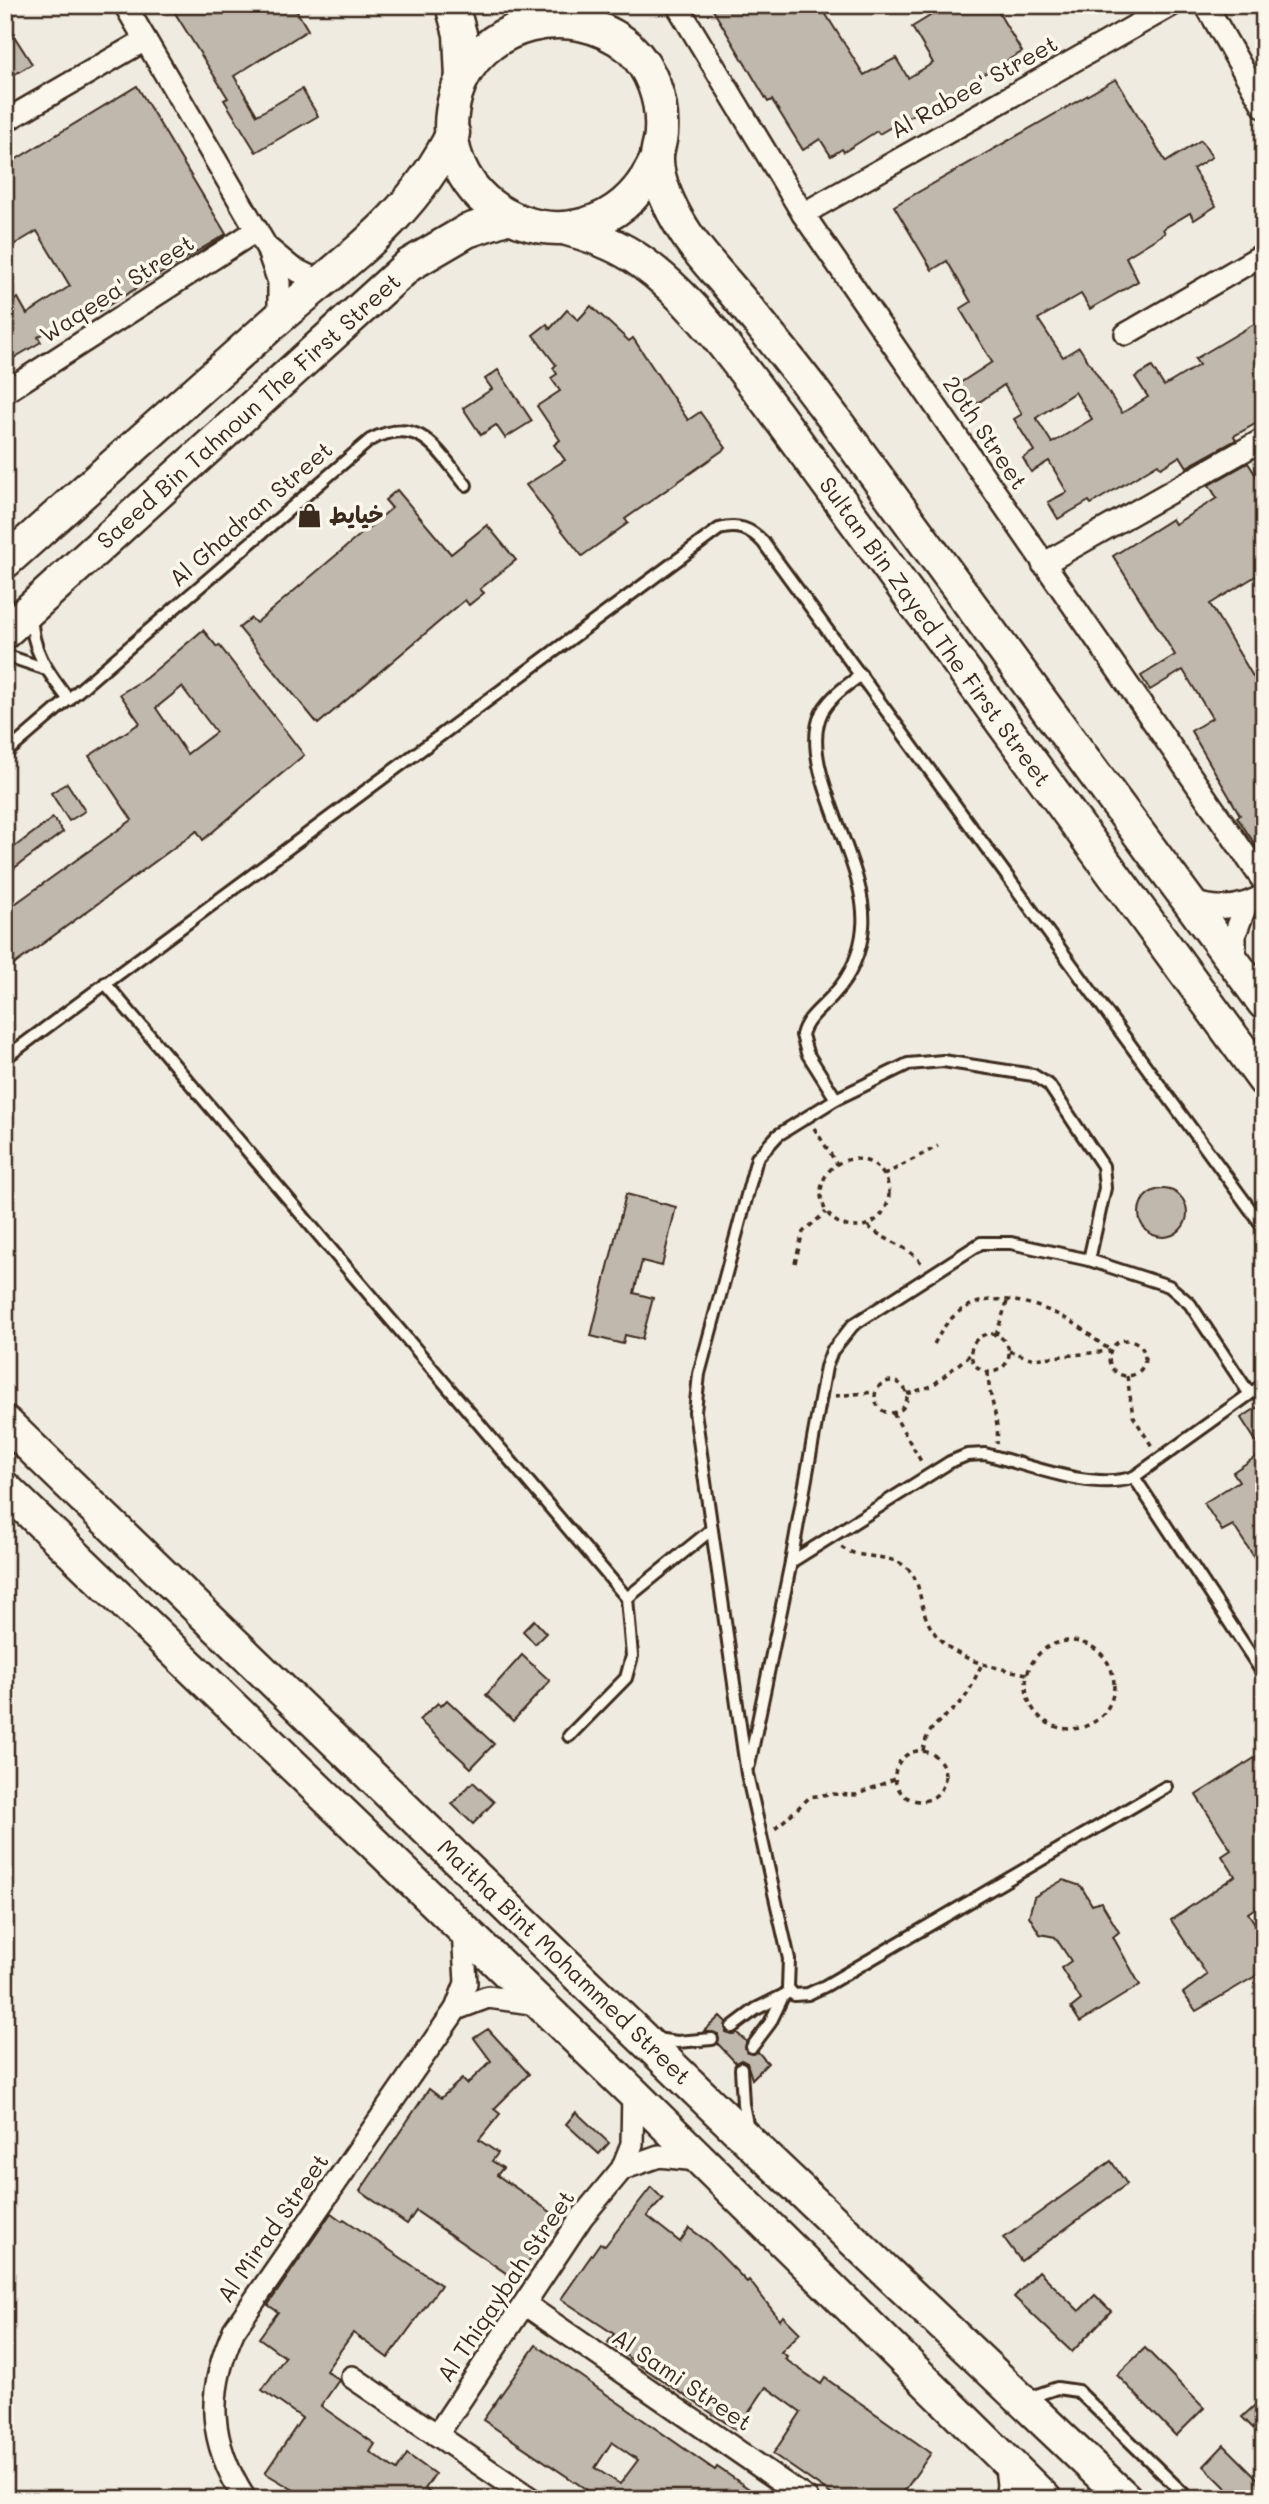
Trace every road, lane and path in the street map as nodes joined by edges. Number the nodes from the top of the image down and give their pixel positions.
1 (125, 5) edge
2 (452, 5) edge
3 (677, 5) edge
4 (1172, 5) edge
5 (1206, 5) edge
6 (545, 12) edge
7 (145, 40) junction
8 (462, 79) junction
9 (1264, 107) edge
10 (5, 121) edge
11 (453, 133) junction
12 (657, 158) junction
13 (803, 214) junction
14 (509, 217) junction
15 (567, 229) junction
16 (262, 239) junction
17 (1264, 254) edge
18 (321, 282) junction
19 (279, 317) junction
20 (1126, 334) dead end
21 (5, 392) edge
22 (1264, 439) edge
23 (467, 485) dead end
24 (5, 562) edge
25 (1043, 564) junction
26 (32, 609) junction
27 (5, 632) edge
28 (5, 655) edge
29 (46, 669) junction
30 (860, 675) junction
31 (69, 700) junction
32 (5, 754) edge
33 (1264, 882) edge
34 (1255, 900) edge
35 (1188, 901) junction
36 (1235, 964) junction
37 (105, 983) junction
38 (1264, 1003) edge
39 (5, 1058) edge
40 (1254, 1062) edge
41 (1264, 1080) edge
42 (836, 1099) junction
43 (807, 1117) junction
44 (938, 1146) dead end
45 (838, 1164) junction
46 (884, 1175) junction
47 (826, 1212) junction
48 (868, 1226) junction
49 (1264, 1228) edge
50 (1089, 1260) junction
51 (795, 1263) dead end
52 (930, 1275) junction
53 (1008, 1299) junction
54 (996, 1335) junction
55 (934, 1344) dead end
56 (1111, 1350) junction
57 (1009, 1352) junction
58 (971, 1354) junction
59 (988, 1372) junction
60 (1127, 1376) junction
61 (1264, 1384) edge
62 (875, 1392) junction
63 (907, 1394) junction
64 (1249, 1394) junction
65 (820, 1398) junction
66 (893, 1413) junction
67 (5, 1422) edge
68 (995, 1456) junction
69 (1160, 1458) junction
70 (929, 1475) junction
71 (1134, 1477) junction
72 (5, 1488) edge
73 (711, 1530) junction
74 (833, 1536) junction
75 (791, 1562) junction
76 (627, 1598) junction
77 (981, 1666) junction
78 (1027, 1674) junction
79 (1264, 1675) edge
80 (569, 1736) dead end
81 (923, 1751) junction
82 (747, 1774) junction
83 (895, 1779) junction
84 (1166, 1787) dead end
85 (761, 1837) junction
86 (463, 1929) junction
87 (787, 1994) junction
88 (540, 2004) junction
89 (456, 2009) junction
90 (732, 2027) dead end
91 (640, 2035) junction
92 (712, 2039) dead end
93 (752, 2047) dead end
94 (741, 2068) dead end
95 (633, 2093) junction
96 (753, 2145) junction
97 (697, 2160) junction
98 (622, 2169) junction
99 (526, 2305) junction
100 (352, 2377) dead end
101 (1022, 2401) junction
102 (437, 2435) junction
103 (1005, 2458) junction
104 (245, 2499) edge
105 (531, 2499) edge
106 (807, 2499) edge
107 (1006, 2499) edge
108 (1045, 2499) edge
109 (1126, 2499) edge
110 (1189, 2499) edge

1 - 7 street
2 - 8 main road
3 - 13 street, 20th Street
4 - 13 street, Al Rabee' Street
5 - 9 street
6 - 8 main road
6 - 12 main road
7 - 10 street
7 - 16 street
8 - 11 main road
11 - 14 main road
11 - 18 main road, Saeed Bin Tahnoun The First Street
12 - 15 main road
12 - 35 main road, Sultan Bin Zayed The First Street
13 - 25 street, 20th Street
14 - 15 main road
14 - 26 main road, Saeed Bin Tahnoun The First Street
15 - 40 main road, Sultan Bin Zayed The First Street
16 - 18 street
16 - 19 street
16 - 21 street, Waqeea' Street
17 - 20 street
18 - 19 main road, Saeed Bin Tahnoun The First Street
19 - 24 main road, Saeed Bin Tahnoun The First Street
22 - 25 street
23 - 31 lane, Al Ghadran Street
25 - 33 street, 20th Street
26 - 27 main road, Saeed Bin Tahnoun The First Street
26 - 29 lane
28 - 29 lane
29 - 31 lane
30 - 37 lane
30 - 42 lane
30 - 49 lane
31 - 32 lane, Al Ghadran Street
34 - 35 street
34 - 36 street
35 - 36 main road, Sultan Bin Zayed The First Street
36 - 38 main road, Sultan Bin Zayed The First Street
37 - 39 lane
37 - 76 lane
40 - 41 main road, Sultan Bin Zayed The First Street
42 - 43 lane
42 - 50 lane
43 - 45 path
43 - 73 lane
44 - 46 path
45 - 46 path
45 - 47 path
46 - 48 path
47 - 48 path
47 - 51 path
48 - 52 path
50 - 52 lane
50 - 64 lane
52 - 65 lane
53 - 54 path
53 - 55 path
53 - 56 path
54 - 57 path
54 - 58 path
56 - 57 path
56 - 60 path
56 - 60 path
57 - 59 path
58 - 59 path
58 - 63 path
59 - 68 path
60 - 69 path
61 - 64 lane
62 - 63 path
62 - 65 path
62 - 66 path
63 - 66 path
64 - 69 lane
65 - 75 lane
66 - 70 path
67 - 91 main road, Maitha Bint Mohammed Street
68 - 70 lane
68 - 71 lane
69 - 71 lane
70 - 74 lane
71 - 79 lane
72 - 86 main road, Maitha Bint Mohammed Street
73 - 76 lane
73 - 82 lane
74 - 75 lane
74 - 77 path
75 - 82 lane
76 - 80 lane
77 - 78 path
77 - 81 path
78 - 78 path
81 - 83 path
81 - 83 path
82 - 85 lane
83 - 85 path
84 - 87 lane
85 - 87 lane
86 - 88 main road, Maitha Bint Mohammed Street
86 - 89 street, Al Mirad Street
87 - 90 lane
87 - 93 lane
88 - 89 street
88 - 95 main road, Maitha Bint Mohammed Street
89 - 104 street, Al Mirad Street
91 - 92 lane
91 - 96 main road, Maitha Bint Mohammed Street
94 - 96 lane
95 - 97 main road, Maitha Bint Mohammed Street
95 - 98 street, Al Thiqaybah Street
96 - 101 main road, Maitha Bint Mohammed Street
97 - 98 street
97 - 103 main road, Maitha Bint Mohammed Street
98 - 99 street, Al Thiqaybah Street
99 - 102 street, Al Thiqaybah Street
99 - 106 street, Al Sami Street
100 - 102 street
101 - 109 main road, Maitha Bint Mohammed Street
101 - 110 lane
102 - 105 street
103 - 107 street
103 - 108 main road, Maitha Bint Mohammed Street

